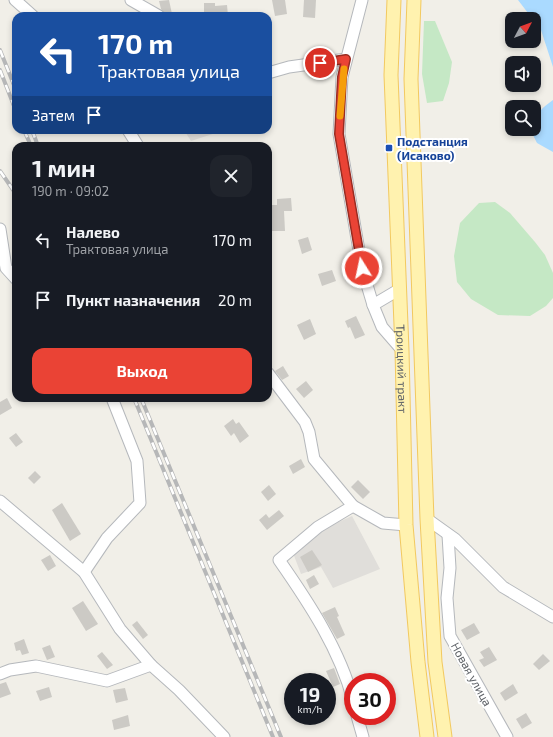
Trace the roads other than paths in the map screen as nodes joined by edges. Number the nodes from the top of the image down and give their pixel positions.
1 (15, 0) edge
2 (131, 0) edge
3 (362, 0) edge
4 (394, 0) edge
5 (414, 0) edge
6 (28, 12) edge
7 (152, 12) edge
8 (346, 59) junction
9 (272, 71) edge
10 (0, 228) edge
11 (12, 275) edge
12 (400, 289) junction
13 (373, 305) junction
14 (402, 350) junction
15 (272, 378) edge
16 (114, 402) edge
17 (0, 501) edge
18 (353, 506) junction
19 (427, 519) junction
20 (406, 525) junction
21 (448, 535) junction
22 (84, 572) junction
23 (553, 617) edge
24 (151, 665) junction
25 (345, 673) edge
26 (0, 674) edge
27 (360, 725) edge
28 (224, 737) edge
29 (363, 737) edge
30 (427, 737) edge
31 (445, 737) edge
32 (507, 737) edge

1 - 6 street
2 - 7 street
3 - 8 street
4 - 12 main road, Троицкий тракт
5 - 19 main road, Троицкий тракт
8 - 9 street
8 - 13 street
10 - 11 street
12 - 13 street
12 - 14 main road, Троицкий тракт
13 - 14 street
14 - 20 main road, Троицкий тракт
15 - 18 street
16 - 22 street
17 - 22 street
18 - 20 street
18 - 25 street
19 - 21 street
19 - 31 main road, Троицкий тракт
20 - 30 main road, Троицкий тракт
21 - 23 street
21 - 32 street, Новая улица
22 - 24 street
24 - 26 street
24 - 28 street
27 - 29 street

